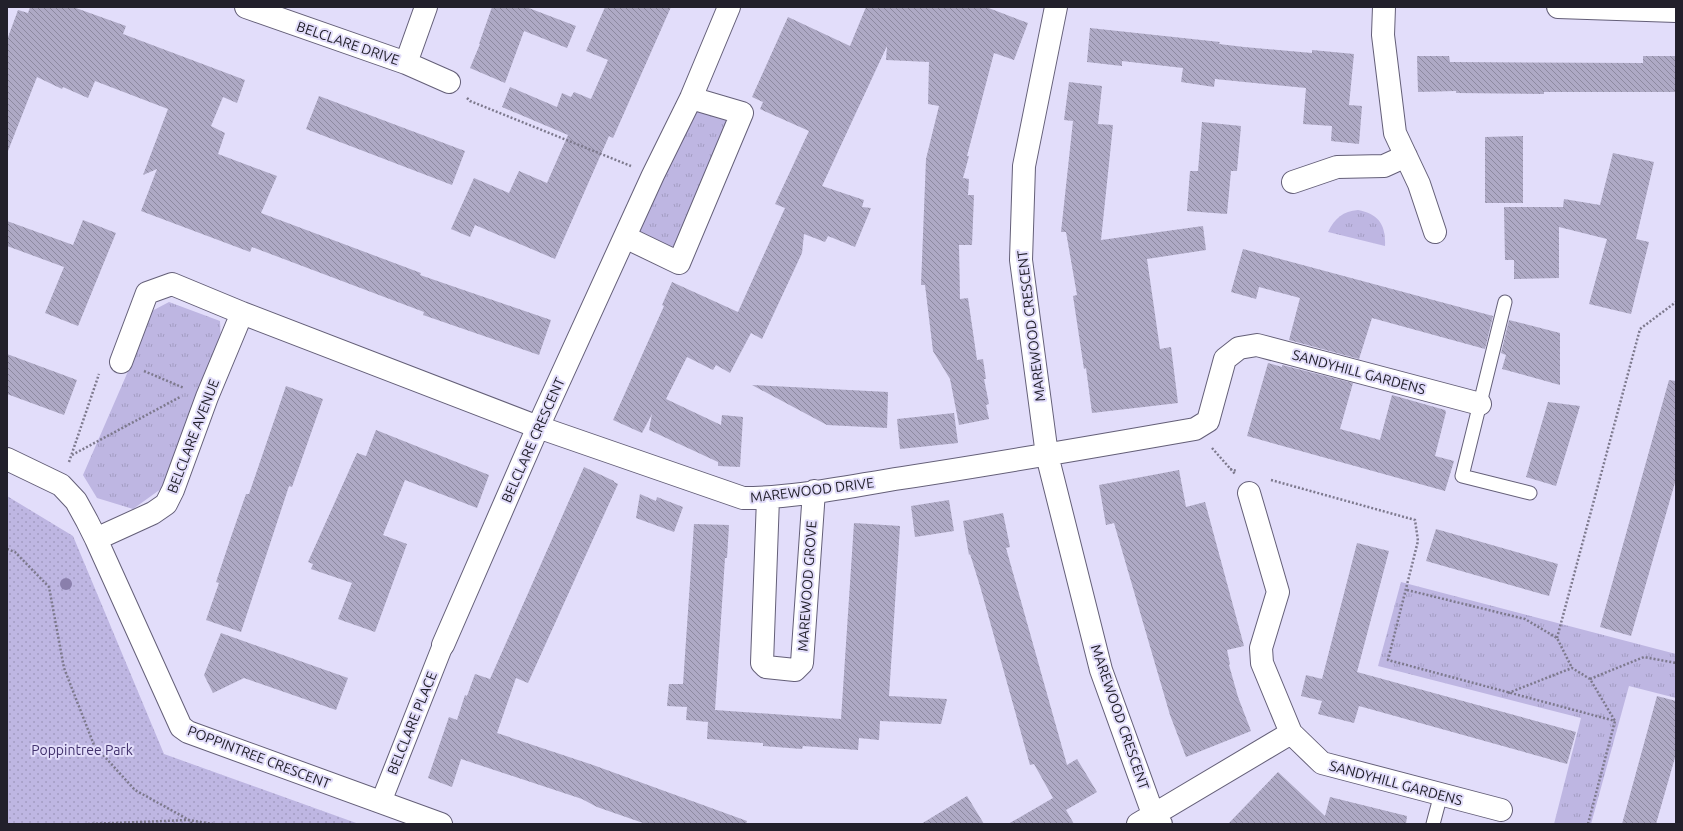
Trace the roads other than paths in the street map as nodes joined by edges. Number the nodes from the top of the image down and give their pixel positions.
1 (246, 7) edge
2 (426, 7) edge
3 (729, 7) edge
4 (1056, 7) edge
5 (1384, 7) edge
6 (1558, 7) edge
7 (1676, 11) edge
8 (406, 63) junction
9 (450, 82) road end
10 (692, 98) junction
11 (1406, 156) junction
12 (1293, 182) dead end
13 (1436, 232) dead end
14 (625, 237) junction
15 (1505, 302) dead end
16 (242, 313) junction
17 (121, 362) road end
18 (1480, 404) junction
19 (538, 427) junction
20 (1047, 455) junction
21 (7, 459) edge
22 (814, 491) junction
23 (1249, 493) road end
24 (1530, 493) dead end
25 (768, 498) junction
26 (96, 539) junction
27 (443, 645) joint
28 (1291, 733) junction
29 (1441, 794) junction
30 (381, 802) junction
31 (1501, 810) dead end
32 (1151, 821) edge
33 (441, 824) edge
34 (1433, 824) edge

1 - 8 street, BELCLARE DRIVE
2 - 8 street
3 - 10 street, BELCLARE CRESCENT
4 - 20 street, MAREWOOD CRESCENT
5 - 11 street
6 - 7 street
8 - 9 street, BELCLARE DRIVE
10 - 14 street, BELCLARE CRESCENT
10 - 14 street
11 - 12 street
11 - 13 street
14 - 19 street, BELCLARE CRESCENT
15 - 18 lane
16 - 17 street
16 - 19 street
16 - 26 street, BELCLARE AVENUE
18 - 20 street, SANDYHILL GARDENS
18 - 24 lane
19 - 25 street, MAREWOOD DRIVE
19 - 27 street, BELCLARE CRESCENT
20 - 22 street, MAREWOOD DRIVE
20 - 32 street, MAREWOOD CRESCENT
21 - 26 street
22 - 25 street, MAREWOOD DRIVE
22 - 25 street, MAREWOOD GROVE
23 - 28 street, SANDYHILL GARDENS
26 - 30 street, POPPINTREE CRESCENT
27 - 30 street, BELCLARE PLACE
28 - 29 street, SANDYHILL GARDENS
28 - 32 street, MAREWOOD CRESCENT
29 - 31 street, SANDYHILL GARDENS
29 - 34 lane
30 - 33 street, POPPINTREE CRESCENT

